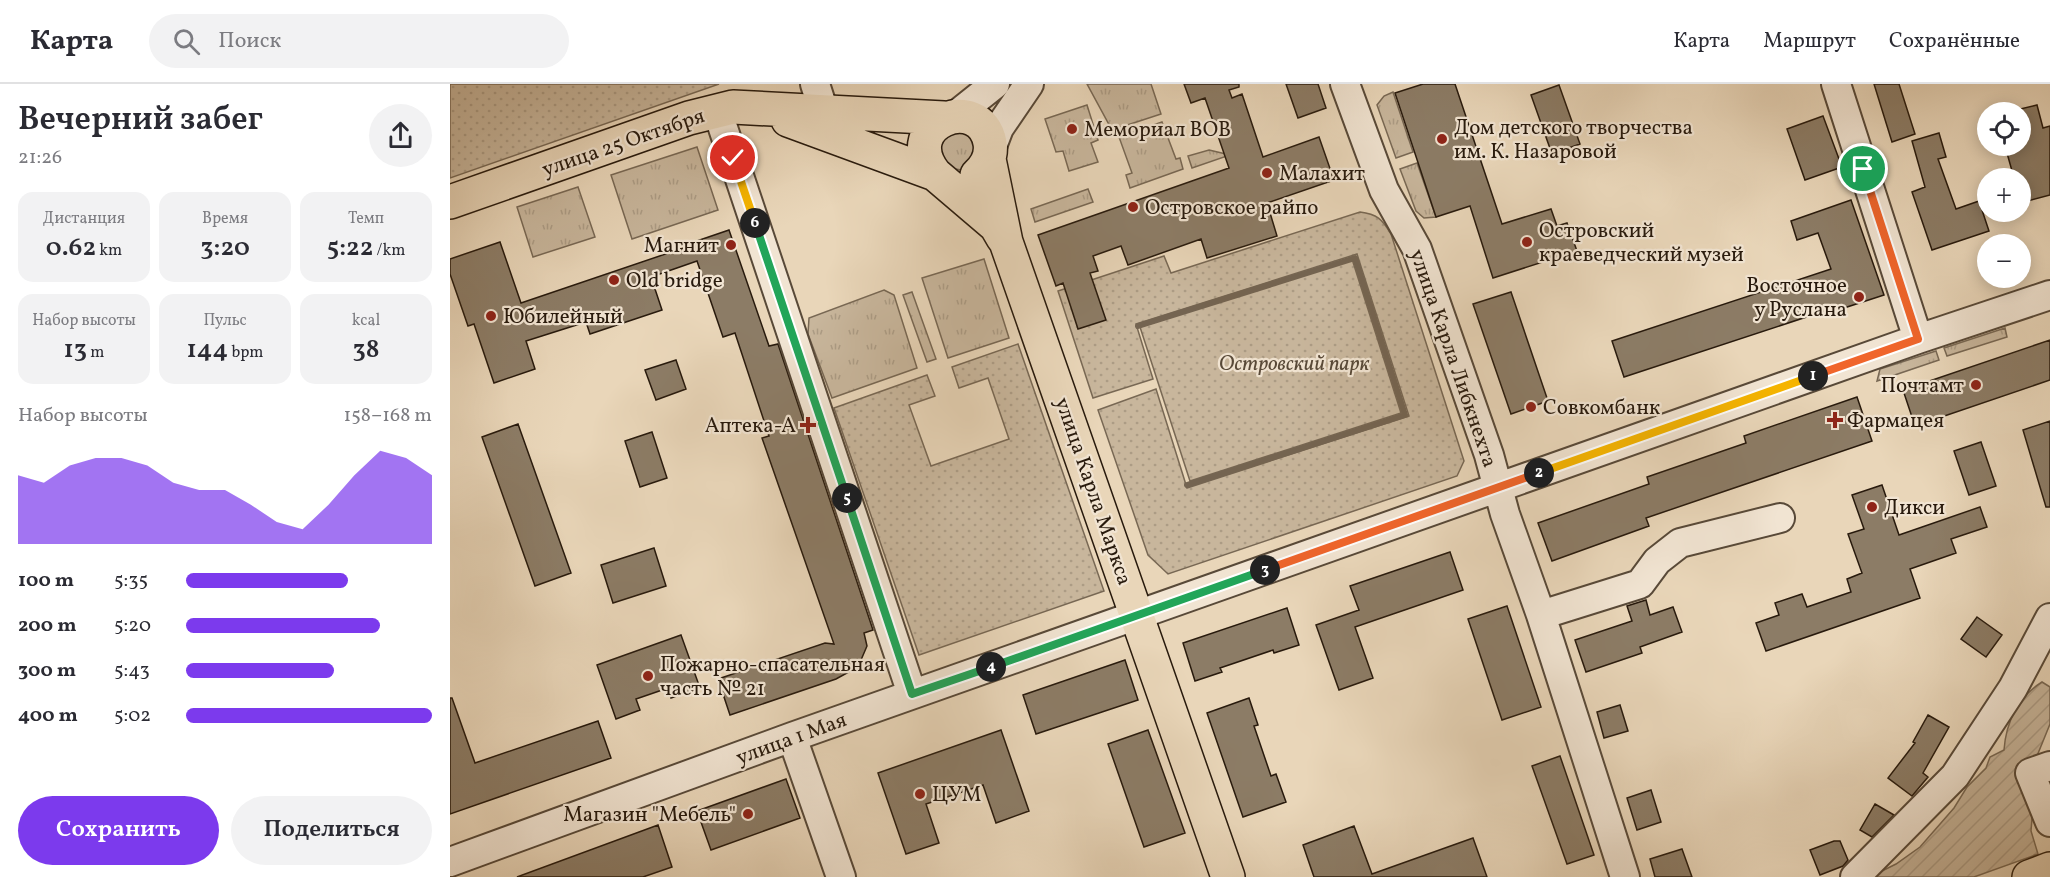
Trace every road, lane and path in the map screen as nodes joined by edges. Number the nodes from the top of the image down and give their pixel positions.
1 (995, 84) edge
2 (1029, 84) edge
3 (1345, 84) edge
4 (1836, 84) edge
5 (819, 98) edge
6 (752, 107) junction
7 (717, 110) junction
8 (949, 117) junction
9 (990, 154) junction
10 (940, 177) junction
11 (450, 202) edge
12 (1006, 242) junction
13 (2050, 295) edge
14 (1918, 339) junction
15 (1498, 487) junction
16 (1780, 518) dead end
17 (1541, 615) junction
18 (1138, 616) junction
19 (2050, 618) edge
20 (912, 694) junction
21 (792, 736) junction
22 (2050, 766) edge
23 (2050, 822) edge
24 (450, 862) edge
25 (2050, 869) edge
26 (841, 877) edge
27 (1228, 877) edge
28 (1625, 877) edge
29 (1855, 877) edge
30 (2029, 877) edge

1 - 8 street
2 - 9 street
3 - 15 street, улица Карла Либкнехта
4 - 14 street
5 - 6 main road, улица 25 Октября
5 - 8 main road, улица 25 Октября
6 - 7 main road, улица 25 Октября
6 - 10 main road
7 - 11 main road, улица 25 Октября
7 - 20 street
8 - 9 main road
8 - 10 main road
9 - 10 main road
9 - 12 main road
10 - 12 main road
12 - 18 main road, улица Карла Маркса
13 - 14 street, улица 1 Мая
14 - 15 street, улица 1 Мая
15 - 17 street, улица Карла Либкнехта
15 - 18 street, улица 1 Мая
16 - 17 street
17 - 28 street, улица Карла Либкнехта
18 - 20 street, улица 1 Мая
18 - 27 main road, улица Карла Маркса
19 - 29 street
20 - 21 street, улица 1 Мая
21 - 24 street, улица 1 Мая
21 - 26 street
22 - 23 street
25 - 30 main road

